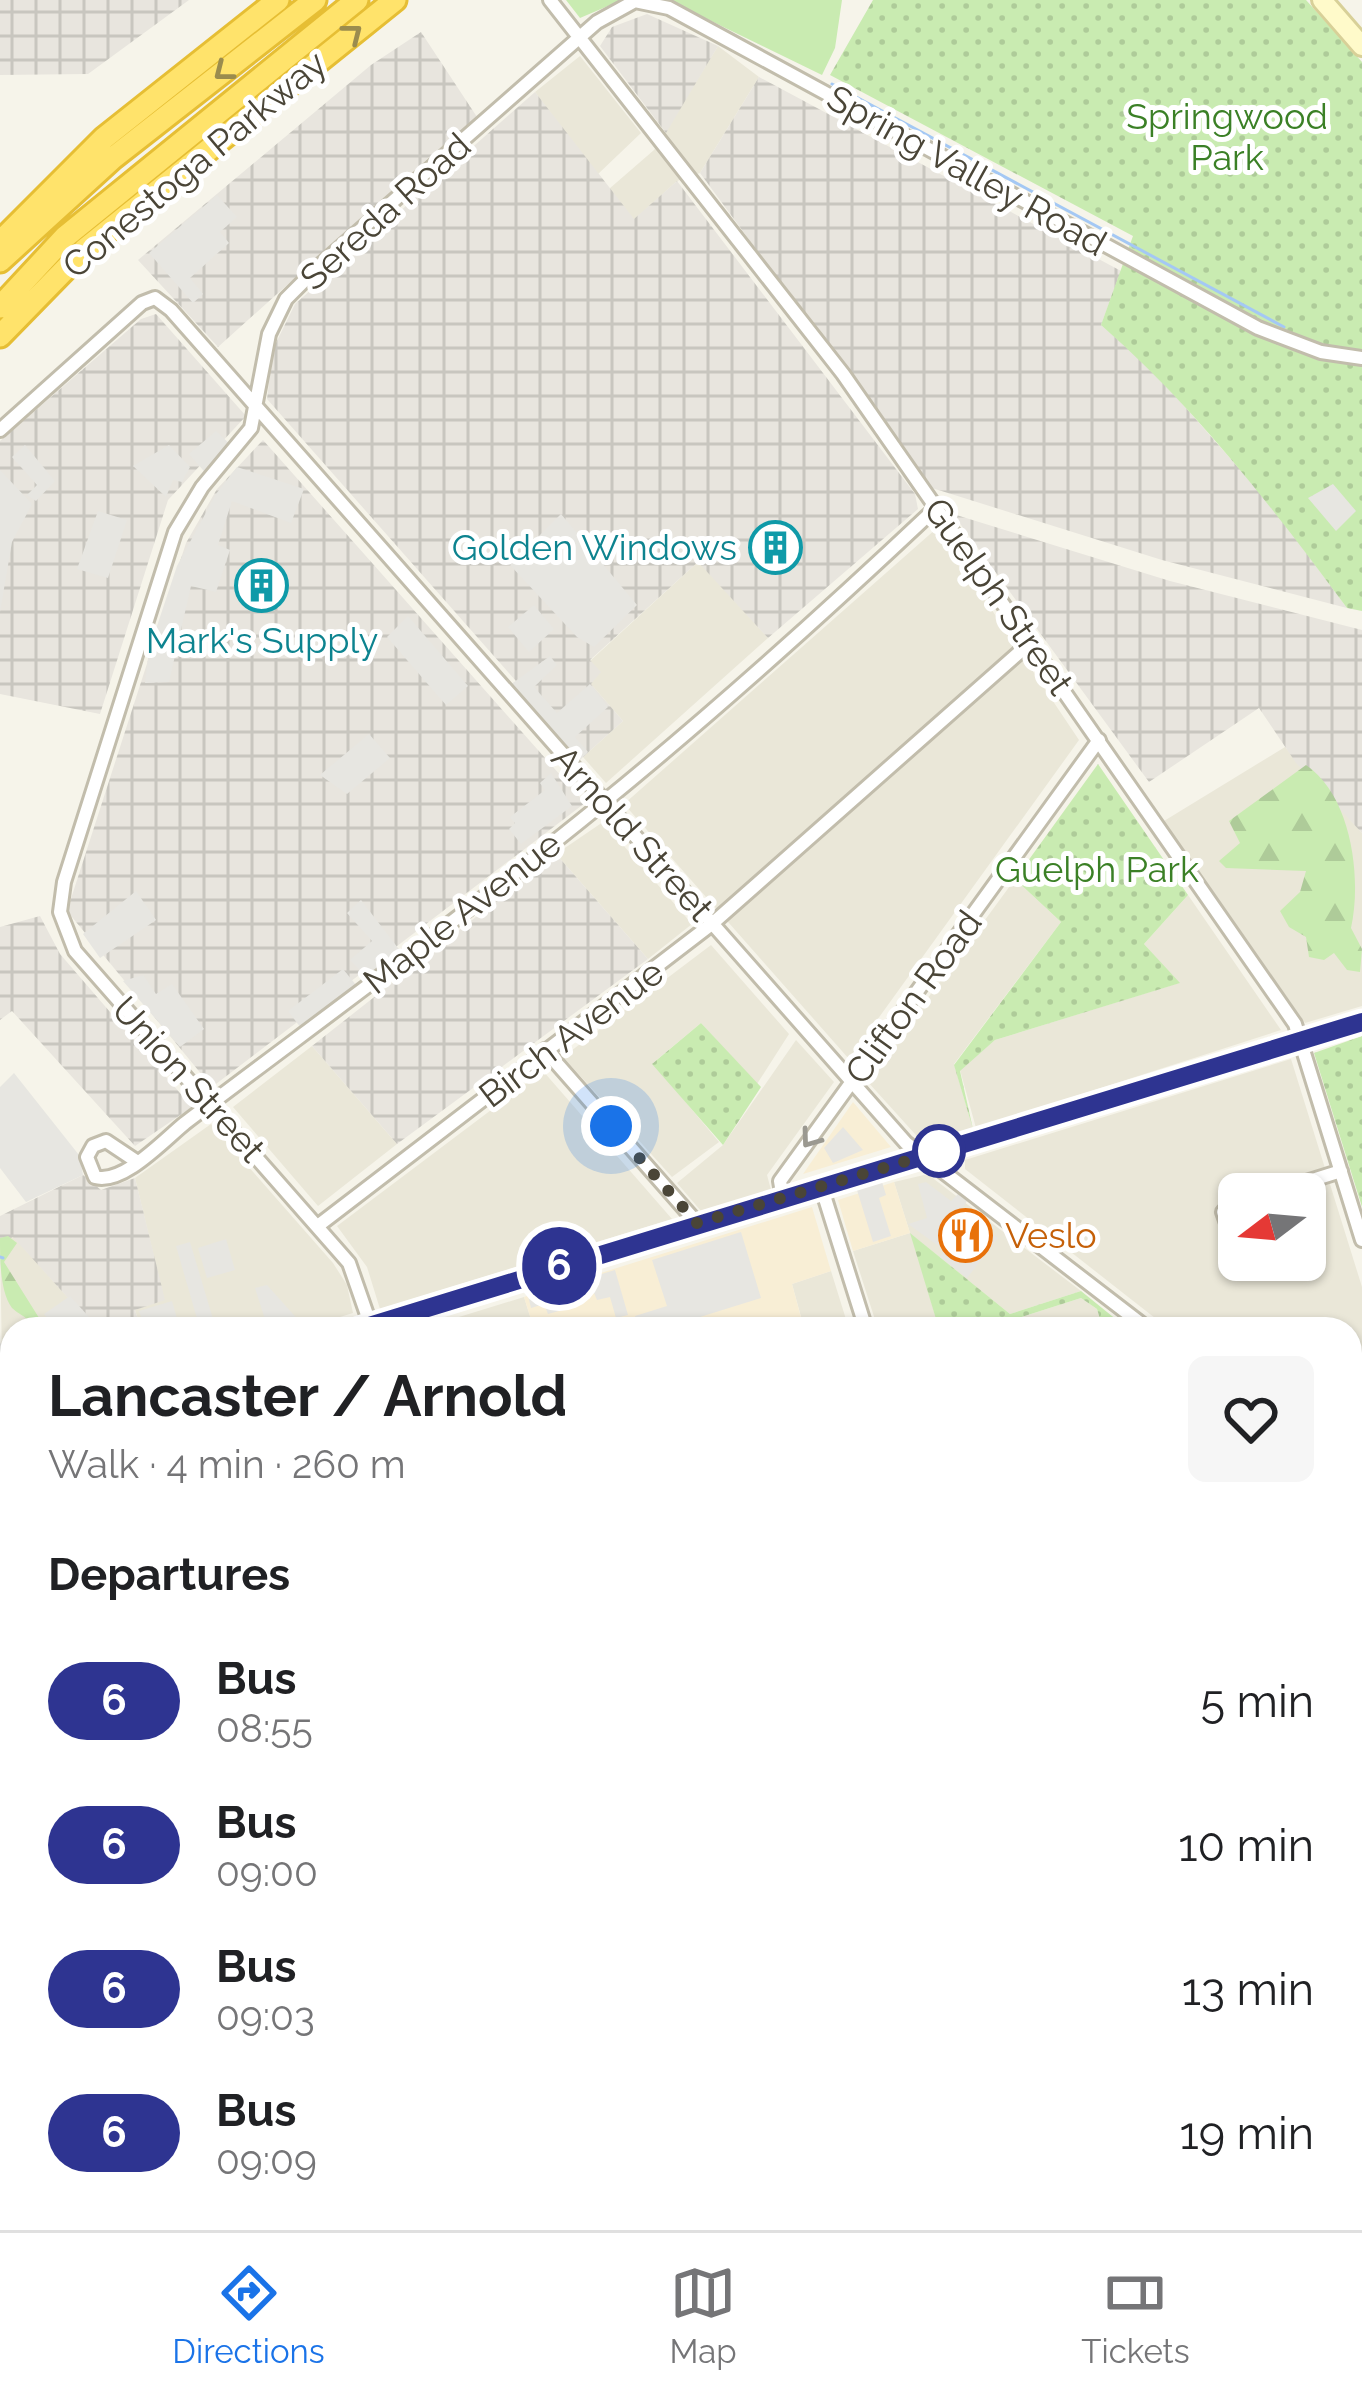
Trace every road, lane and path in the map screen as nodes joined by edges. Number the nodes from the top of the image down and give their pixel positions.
1 (278, 0) edge
2 (315, 0) edge
3 (357, 0) edge
4 (395, 0) edge
5 (550, 0) edge
6 (1322, 0) edge
7 (580, 38) junction
8 (1362, 46) edge
9 (0, 242) edge
10 (0, 261) edge
11 (0, 307) edge
12 (0, 336) edge
13 (1362, 358) edge
14 (254, 403) junction
15 (0, 430) edge
16 (938, 506) junction
17 (1031, 642) junction
18 (1099, 740) junction
19 (605, 801) junction
20 (85, 815) joint
21 (713, 923) junction
22 (1362, 1022) edge
23 (1300, 1040) junction
24 (545, 1050) junction
25 (851, 1082) junction
26 (211, 1104) junction
27 (924, 1156) junction
28 (136, 1161) dead end
29 (1341, 1171) junction
30 (1326, 1176) edge
31 (822, 1189) junction
32 (783, 1199) junction
33 (697, 1223) junction
34 (319, 1225) junction
35 (1362, 1240) edge
36 (365, 1317) edge
37 (402, 1317) edge
38 (862, 1317) edge
39 (1132, 1317) edge

1 - 9 highway, Conestoga Parkway
2 -> 10 highway, Conestoga Parkway
3 - 11 highway, Conestoga Parkway
12 -> 4 highway, Conestoga Parkway
5 - 7 street, Guelph Street
6 - 8 main road
7 - 13 street, Spring Valley Road
7 - 14 street, Sereda Road
7 - 16 street, Guelph Street
14 - 15 street, Arnold Street
14 - 19 street, Arnold Street
14 - 20 street, Sereda Road
16 - 17 street, Guelph Street
16 - 19 street, Maple Avenue
17 - 18 street, Guelph Street
17 - 21 street, Birch Avenue
18 - 23 street, Guelph Street
18 - 25 street, Clifton Road
19 - 21 street, Arnold Street
19 - 26 street, Maple Avenue
20 - 26 street, Union Street
21 - 24 street, Birch Avenue
21 - 25 street, Arnold Street
22 - 23 main road
23 - 27 main road
23 - 29 street, Guelph Street
24 - 33 street
24 - 34 street, Birch Avenue
25 - 27 street, Arnold Street
25 -> 32 street, Clifton Road
26 - 28 street, Maple Avenue
26 - 34 street, Union Street
27 - 31 main road
27 - 39 street, Arnold Street
29 - 30 street
29 - 35 street, Guelph Street
31 - 32 main road
31 - 38 street
32 - 33 main road
33 - 37 main road
34 - 36 street, Union Street

